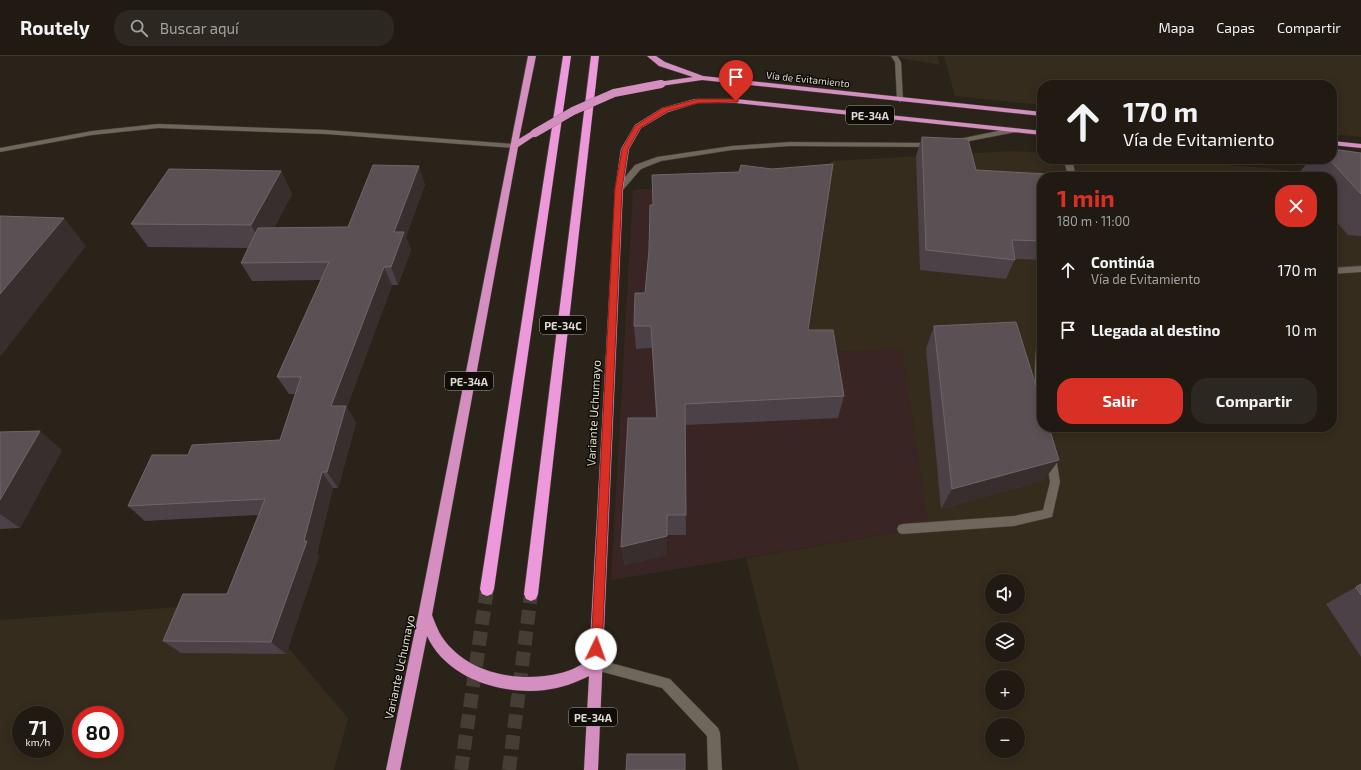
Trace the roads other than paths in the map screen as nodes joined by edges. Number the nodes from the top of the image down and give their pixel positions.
1 (532, 56) edge
2 (567, 56) edge
3 (596, 56) edge
4 (651, 56) edge
5 (894, 56) edge
6 (702, 78) junction
7 (900, 100) junction
8 (1037, 114) edge
9 (1013, 130) junction
10 (1037, 132) edge
11 (1337, 144) edge
12 (514, 146) junction
13 (1361, 146) edge
14 (0, 150) edge
15 (619, 189) junction
16 (1361, 269) edge
17 (1337, 271) edge
18 (1049, 443) edge
19 (903, 529) dead end
20 (487, 589) tunnel mouth
21 (531, 594) tunnel mouth
22 (425, 616) junction
23 (596, 665) junction
24 (393, 770) edge
25 (591, 770) edge
26 (715, 770) edge

1 - 12 highway, PE-34A
2 - 20 highway, PE-34C
3 - 21 highway, PE-34C
4 - 6 highway, PE-34A
5 - 7 street
6 - 7 highway, Vía de Evitamiento / PE-34A
6 - 12 highway, Vía de Evitamiento / PE-34A, bridge
7 - 8 highway, Vía de Evitamiento / PE-34A
9 - 10 highway, PE-34A
9 - 15 street
9 - 15 highway, Variante Uchumayo / PE-34A
11 - 13 highway
12 - 14 street
12 - 22 highway, Variante Uchumayo / PE-34A
15 - 23 highway, Variante Uchumayo / PE-34A
16 - 17 street
18 - 19 street
22 - 23 highway
22 - 24 highway, Variante Uchumayo / PE-34A
23 - 25 highway, Variante Uchumayo / PE-34A
23 - 26 street

